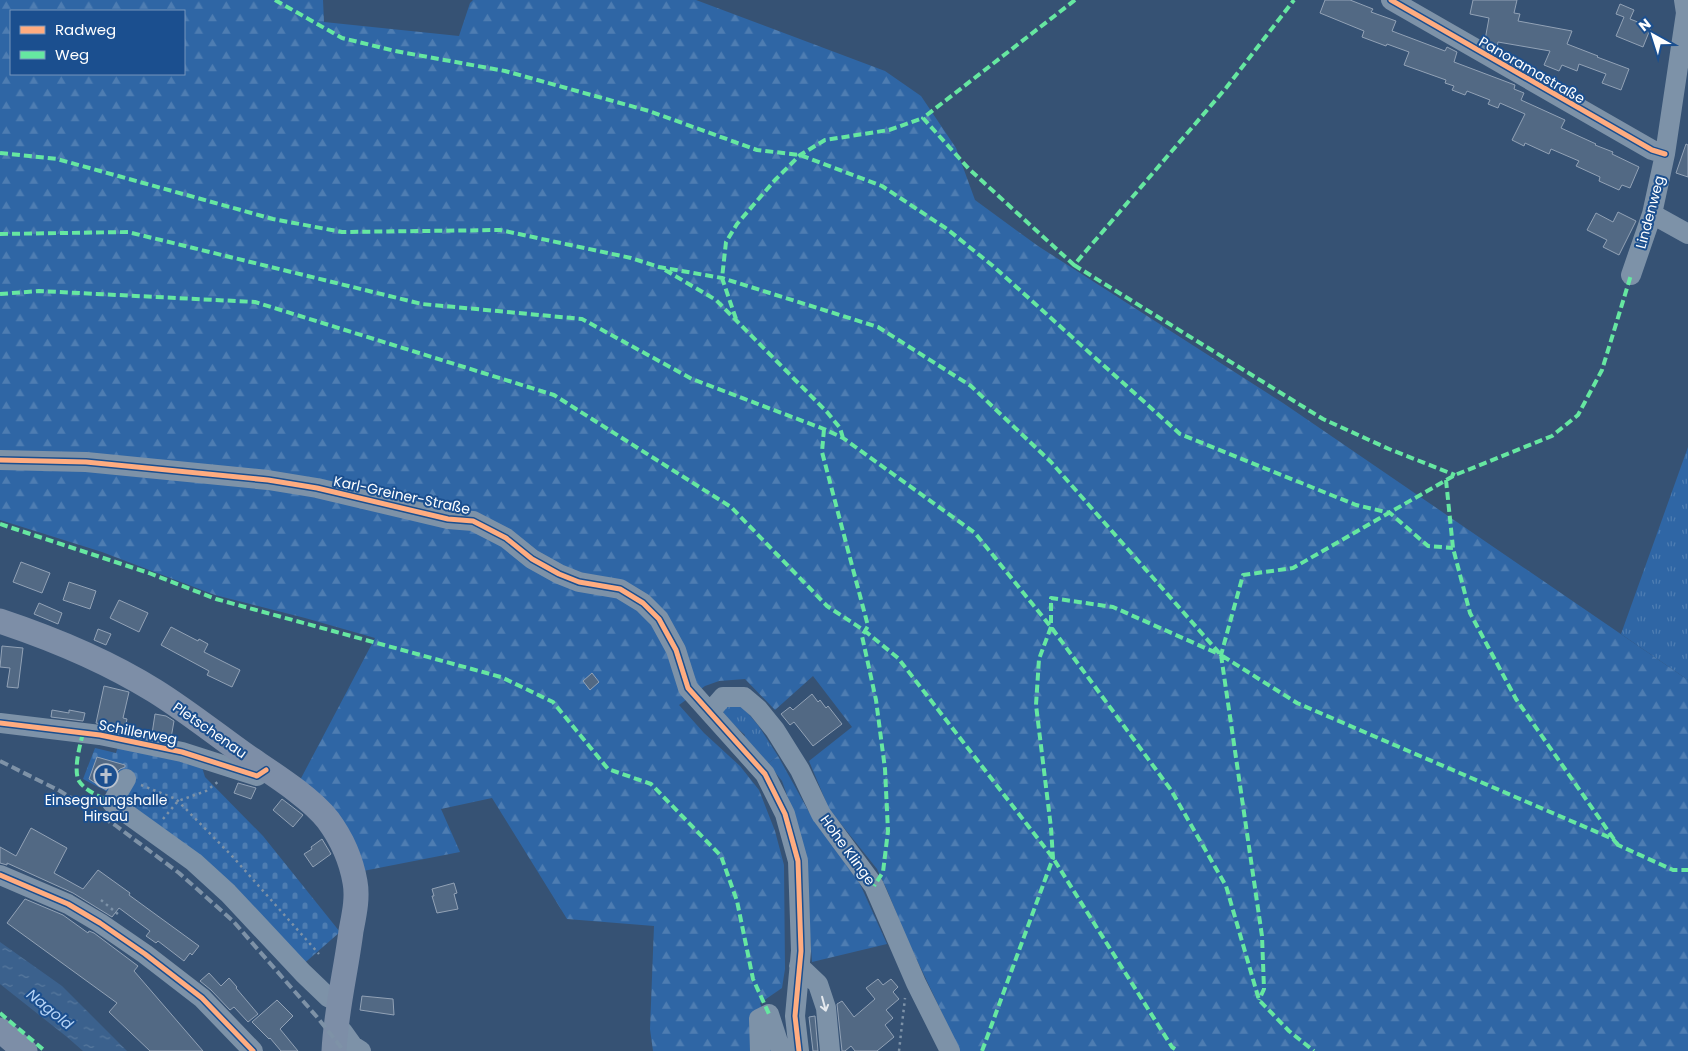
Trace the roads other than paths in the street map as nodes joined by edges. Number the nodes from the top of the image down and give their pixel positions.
1 (1391, 0) edge
2 (1684, 0) edge
3 (1665, 154) junction
4 (1652, 214) junction
5 (1688, 234) edge
6 (1631, 275) dead end
7 (0, 460) edge
8 (0, 621) edge
9 (710, 712) junction
10 (0, 723) edge
11 (266, 770) junction
12 (126, 779) road end
13 (0, 875) edge
14 (799, 966) junction
15 (338, 1002) junction
16 (0, 1030) edge
17 (335, 1041) edge
18 (25, 1051) edge
19 (253, 1051) edge
20 (362, 1051) edge
21 (760, 1051) edge
22 (782, 1051) edge
23 (799, 1051) edge
24 (830, 1051) edge
25 (950, 1051) edge

1 - 3 street, Panoramastraße
2 - 3 street, Lindenweg
3 - 4 street, Lindenweg
4 - 5 street
4 - 6 street, Lindenweg
7 - 9 street, Karl-Greiner-Straße
8 - 11 main road, Pletschenau
9 - 14 street, Karl-Greiner-Straße
9 - 25 street, Hohe Klinge
10 - 11 street, Schillerweg
11 - 15 main road, Pletschenau
12 - 15 street
13 - 19 street
14 - 23 street, Karl-Greiner-Straße
14 -> 24 street
15 - 17 main road, Pletschenau
16 - 18 main road
17 - 20 street
21 - 22 street

